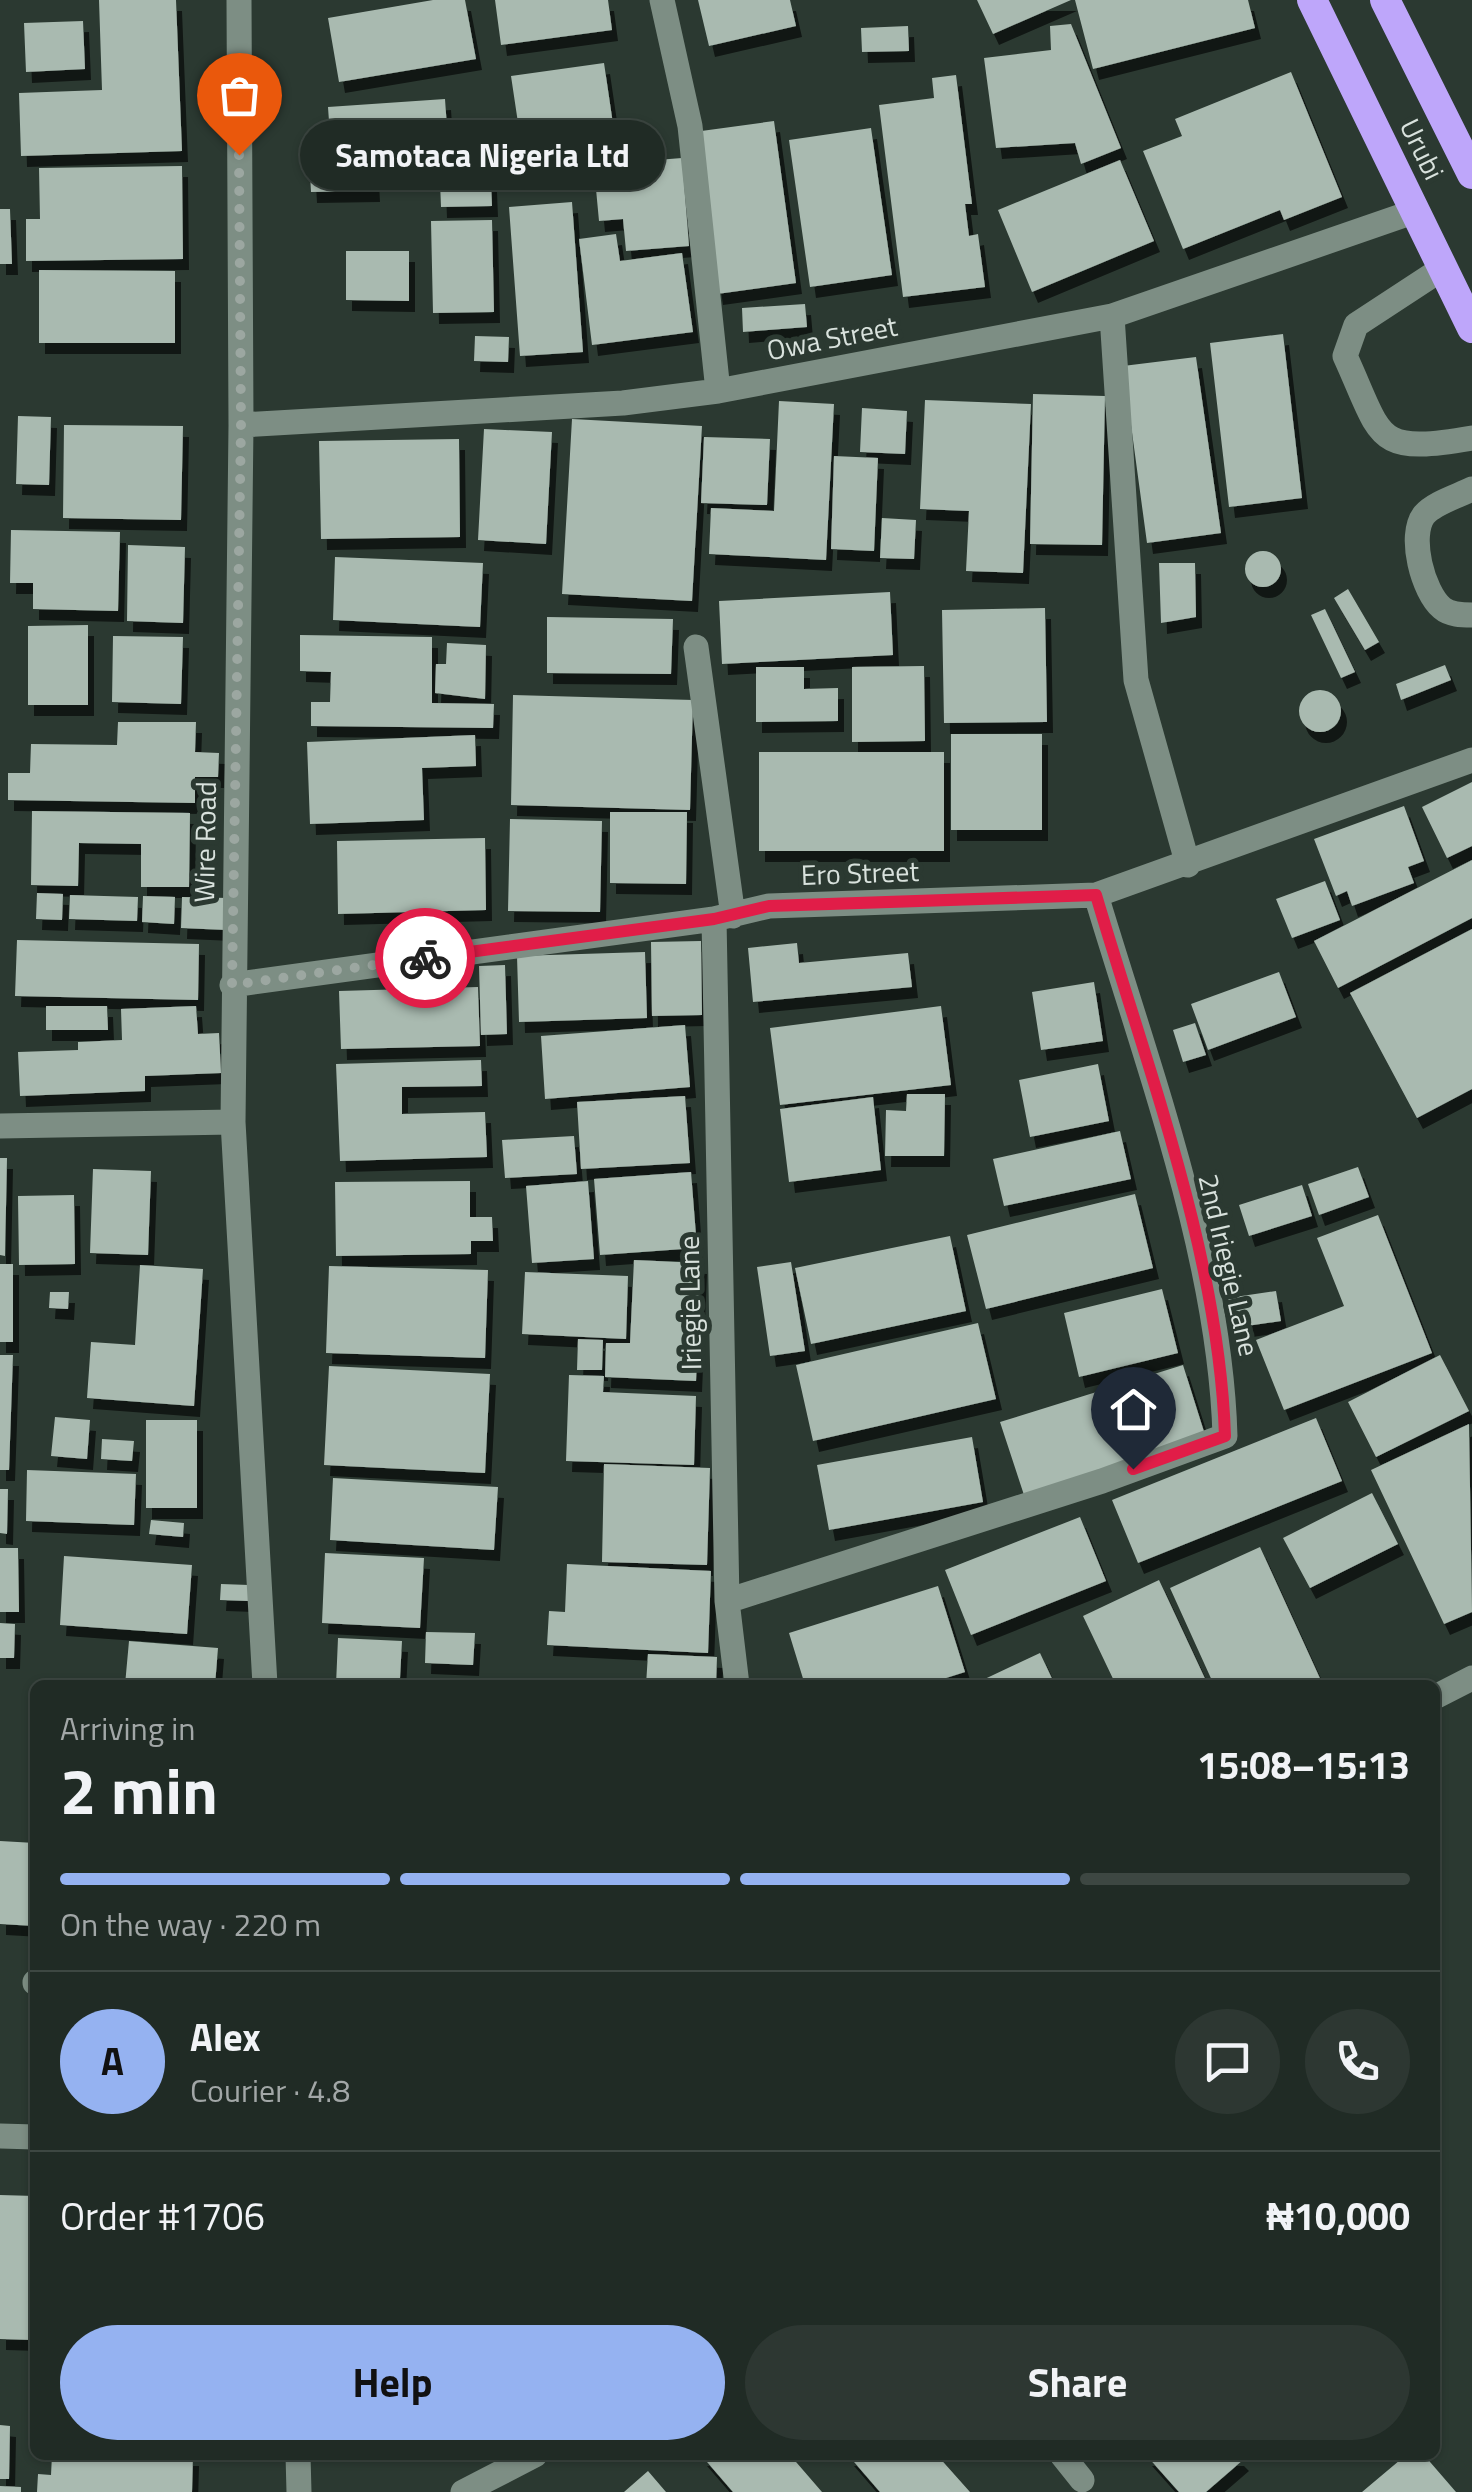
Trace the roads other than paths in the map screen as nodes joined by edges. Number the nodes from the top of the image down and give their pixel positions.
1 (238, 0) edge
2 (662, 0) edge
3 (1312, 0) edge
4 (1385, 0) edge
5 (1472, 174) edge
6 (1416, 211) junction
7 (1443, 268) junction
8 (1112, 316) junction
9 (1472, 328) edge
10 (718, 391) junction
11 (241, 425) junction
12 (1472, 438) edge
13 (1472, 489) edge
14 (1472, 615) edge
15 (696, 646) dead end
16 (1472, 760) edge
17 (1188, 865) junction
18 (1096, 895) junction
19 (723, 917) junction
20 (232, 985) junction
21 (233, 1122) junction
22 (0, 1126) edge
23 (727, 1601) junction
24 (1472, 1678) edge
25 (265, 1680) edge
26 (736, 1680) edge
27 (1440, 1694) edge
28 (0, 2136) edge
29 (30, 2137) edge
30 (298, 2460) edge
31 (525, 2460) edge
32 (1066, 2460) edge
33 (1082, 2480) dead end
34 (299, 2492) edge
35 (463, 2492) edge

1 - 11 street, Wire Road
2 - 10 street
3 - 6 highway, Urubi
4 - 5 highway, Urubi
6 - 7 highway, Urubi
6 - 8 street, Owa Street
7 - 9 highway, Urubi
7 - 12 street
8 - 10 street, Owa Street
8 - 17 street
10 - 11 street, Owa Street
11 - 20 street, Wire Road
13 - 14 street
15 - 19 street, Iriegie Lane
16 - 17 street, Ero Street
17 - 18 street, Ero Street
18 - 19 street, Ero Street
18 - 23 street, 2nd Iriegie Lane
19 - 20 street, Ero Street
19 - 23 street, Iriegie Lane
20 - 21 street, Wire Road
21 - 22 street
21 - 25 street, Wire Road
23 - 26 street, Iriegie Lane
24 - 27 street
28 - 29 street
30 - 34 street
31 - 35 street
32 - 33 street

